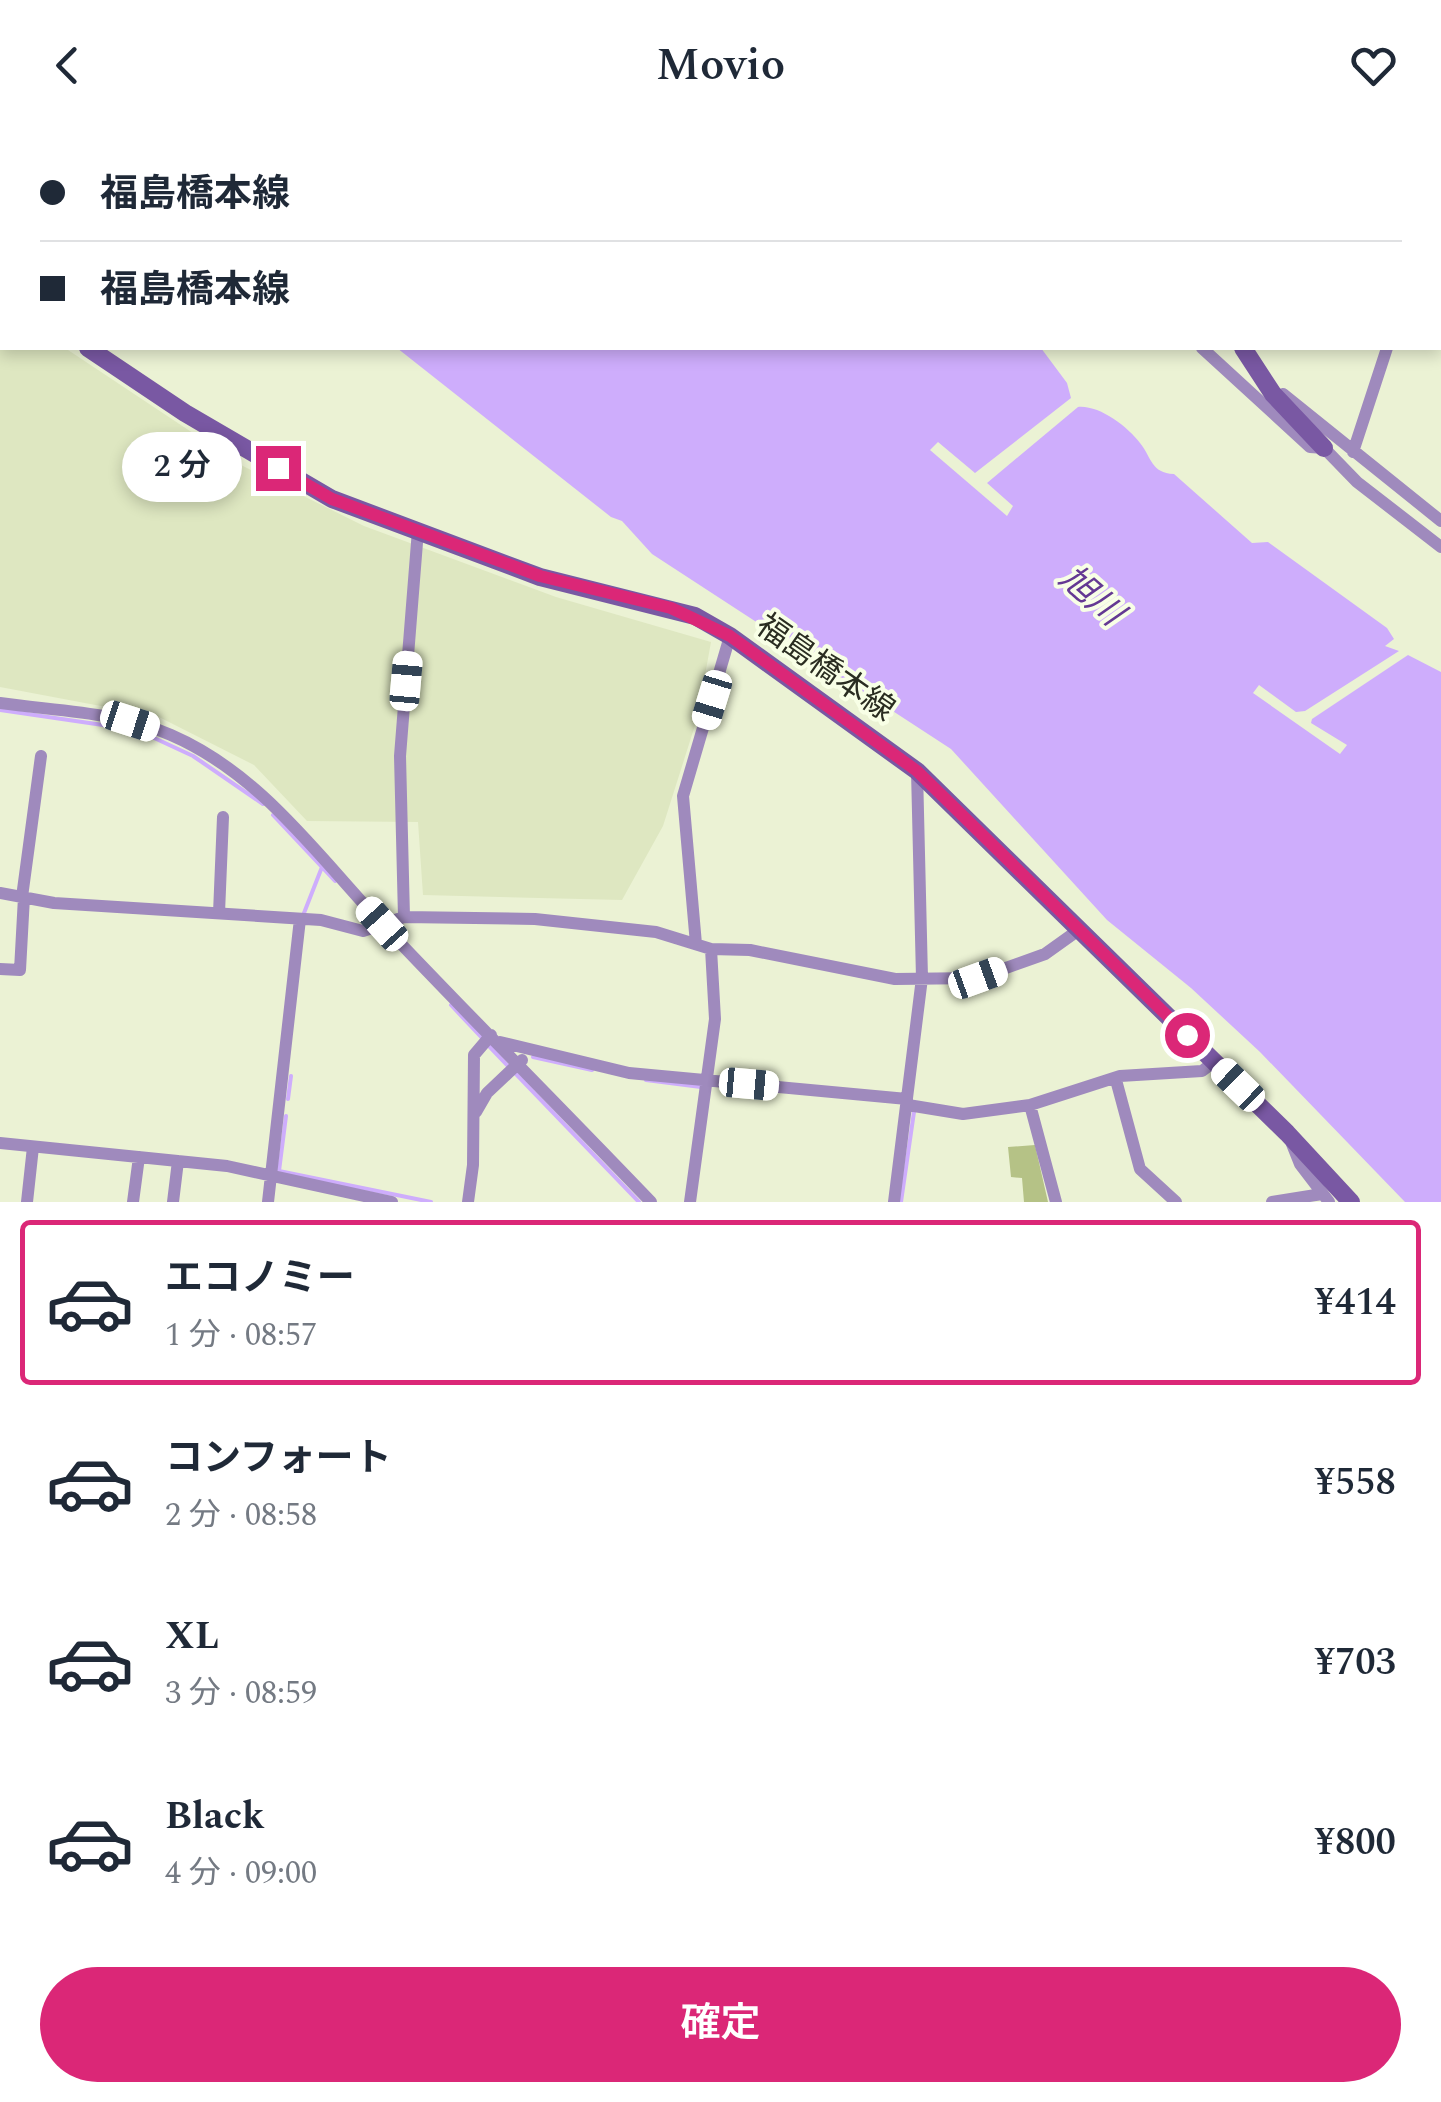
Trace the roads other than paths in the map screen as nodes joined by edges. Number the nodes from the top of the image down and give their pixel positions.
1 (91, 350) edge
2 (1204, 350) edge
3 (1244, 350) edge
4 (1386, 350) edge
5 (1262, 377) junction
6 (1324, 448) junction
7 (1353, 452) junction
8 (1441, 522) edge
9 (418, 530) junction
10 (1441, 547) edge
11 (730, 636) junction
12 (0, 703) edge
13 (41, 756) dead end
14 (917, 771) junction
15 (223, 816) dead end
16 (0, 893) edge
17 (23, 897) junction
18 (219, 913) junction
19 (404, 917) junction
20 (300, 918) junction
21 (376, 926) junction
22 (1080, 929) junction
23 (696, 944) junction
24 (711, 949) junction
25 (0, 969) edge
26 (922, 978) junction
27 (489, 1039) junction
28 (532, 1050) junction
29 (1214, 1062) junction
30 (514, 1067) junction
31 (1116, 1080) junction
32 (709, 1084) junction
33 (907, 1102) junction
34 (1030, 1105) junction
35 (475, 1114) junction
36 (1287, 1133) junction
37 (0, 1142) edge
38 (33, 1147) junction
39 (139, 1157) junction
40 (178, 1161) junction
41 (271, 1176) junction
42 (1326, 1198) edge
43 (26, 1202) edge
44 (133, 1202) edge
45 (173, 1202) edge
46 (268, 1202) edge
47 (392, 1202) edge
48 (468, 1202) edge
49 (651, 1202) edge
50 (690, 1202) edge
51 (894, 1202) edge
52 (1056, 1202) edge
53 (1176, 1202) edge
54 (1272, 1202) edge
55 (1351, 1202) edge

1 - 9 main road, 福島橋本線
2 - 6 street
3 - 5 main road
4 - 7 street
5 - 6 main road
5 - 7 street
6 - 10 street
7 - 8 street
9 - 11 main road, 福島橋本線
9 - 19 street
11 - 14 main road, 福島橋本線
11 - 23 street
12 - 21 street
13 - 17 street
14 - 22 main road, 福島橋本線
14 - 26 street
15 - 18 street
16 - 17 street
17 - 18 street
17 - 25 street
18 - 20 street
19 - 21 street
19 - 23 street
20 - 21 street
20 - 41 street
21 - 27 street
22 - 26 street
22 - 29 main road, 福島橋本線
23 - 24 street
24 - 26 street
24 - 32 street
26 - 33 street
27 - 28 street
27 - 30 street
27 - 35 street
28 - 30 street
28 - 32 street
29 - 31 street
29 - 36 main road, 福島橋本線
30 - 35 street
30 - 49 street
31 - 34 street
31 - 53 street
32 - 33 street
32 - 50 street
33 - 34 street
33 - 51 street
34 - 52 street
35 - 48 street
36 - 42 street
36 - 55 main road, 福島橋本線
37 - 38 street
38 - 39 street
38 - 43 street
39 - 40 street
39 - 44 street
40 - 41 street
40 - 45 street
41 - 46 street
41 - 47 street
42 - 54 street

